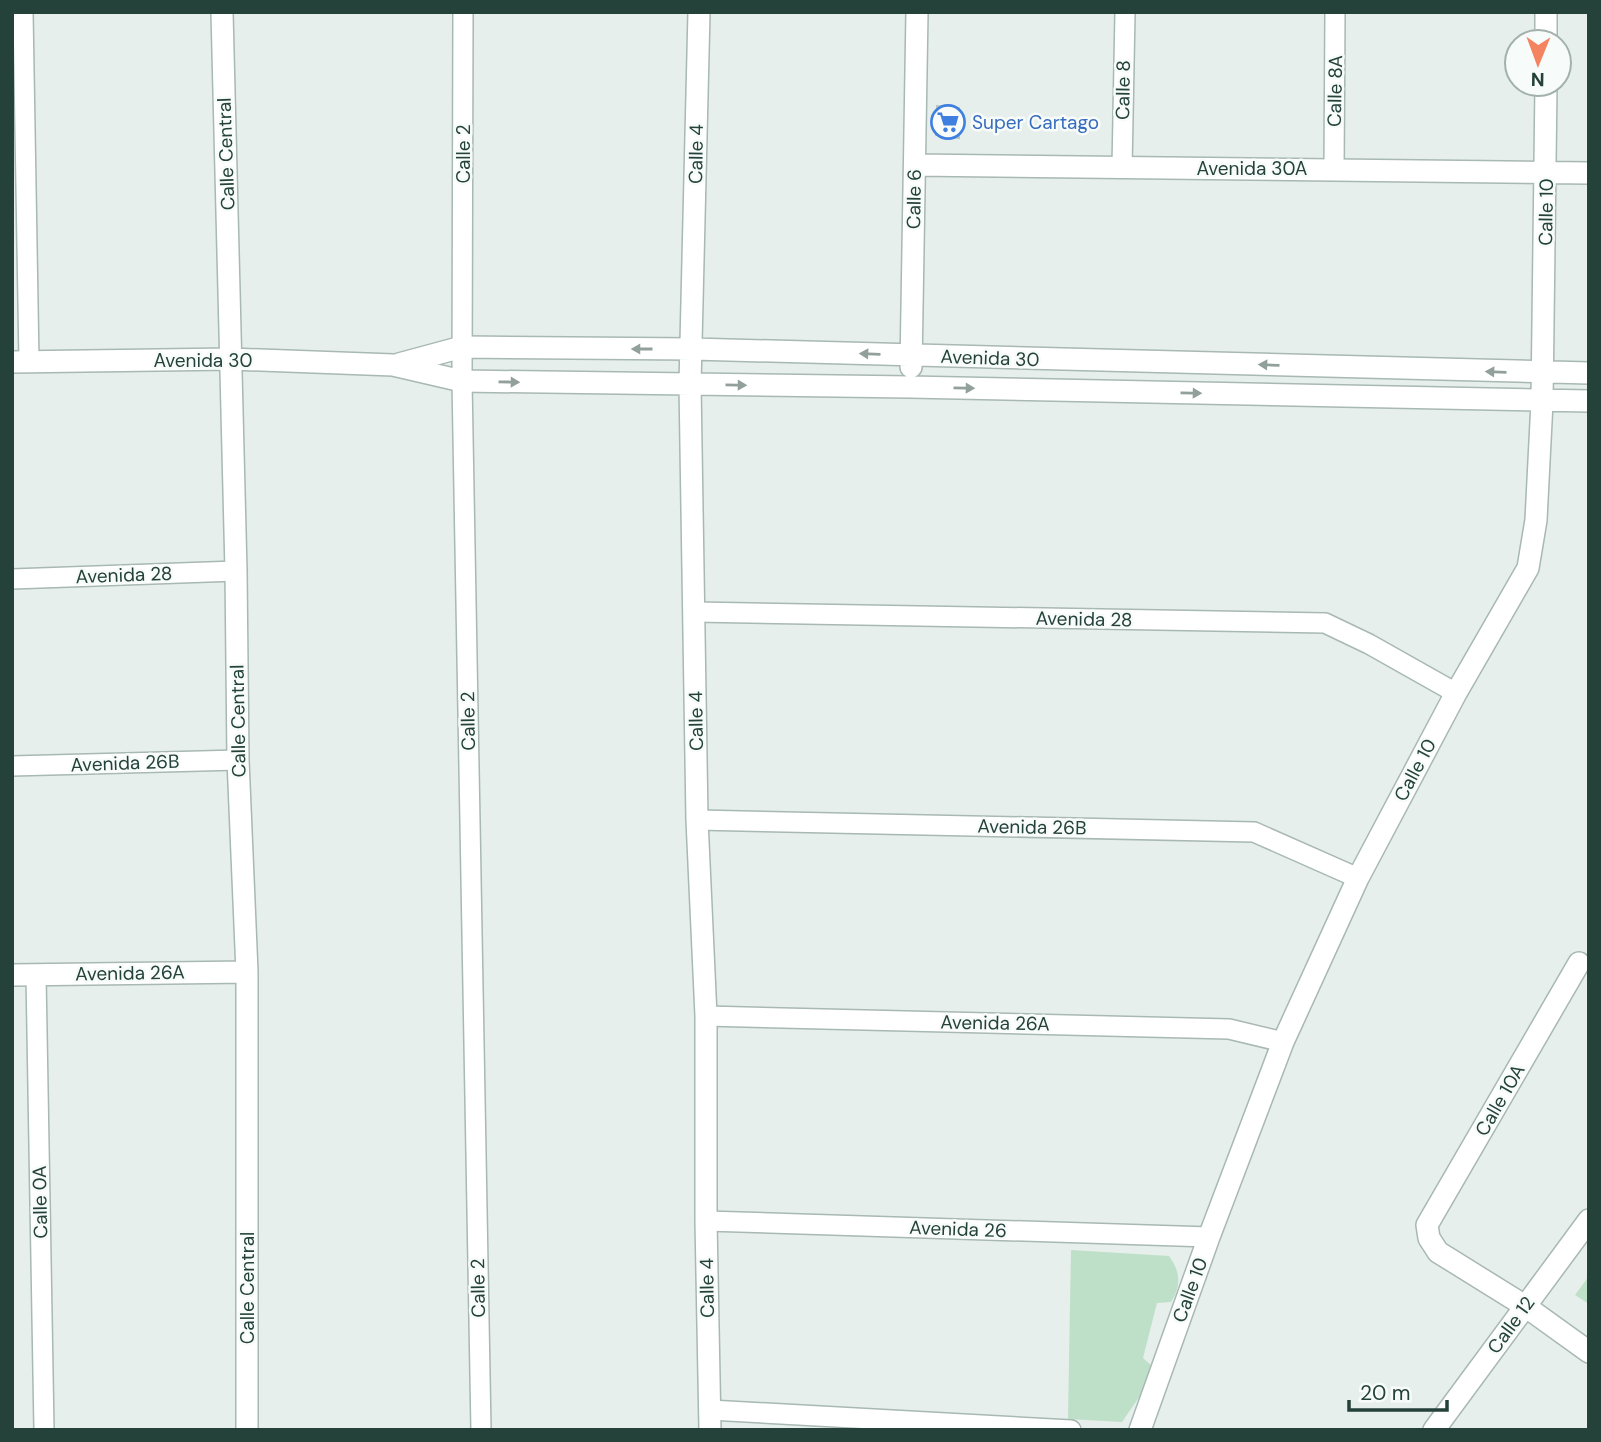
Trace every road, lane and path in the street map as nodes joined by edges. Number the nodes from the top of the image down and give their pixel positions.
1 (23, 12) edge
2 (222, 12) edge
3 (463, 12) edge
4 (699, 12) edge
5 (918, 12) edge
6 (1125, 12) edge
7 (1335, 12) edge
8 (1546, 98) edge
9 (915, 165) junction
10 (1122, 167) junction
11 (1334, 169) junction
12 (1546, 173) junction
13 (1589, 173) edge
14 (462, 348) junction
15 (693, 349) junction
16 (911, 355) junction
17 (231, 359) junction
18 (21, 362) edge
19 (393, 365) junction
20 (1542, 373) junction
21 (1589, 373) edge
22 (462, 381) junction
23 (691, 384) junction
24 (910, 387) junction
25 (1542, 401) junction
26 (1589, 401) edge
27 (236, 571) junction
28 (12, 579) edge
29 (695, 612) junction
30 (1456, 693) junction
31 (238, 760) junction
32 (12, 766) edge
33 (697, 820) junction
34 (1358, 878) junction
35 (1579, 963) dead end
36 (247, 972) junction
37 (12, 975) edge
38 (36, 975) junction
39 (706, 1016) junction
40 (1283, 1042) junction
41 (1589, 1220) edge
42 (706, 1221) junction
43 (1209, 1237) junction
44 (1525, 1306) junction
45 (1589, 1352) edge
46 (710, 1420) edge
47 (44, 1430) edge
48 (247, 1430) edge
49 (481, 1430) edge
50 (1071, 1430) edge
51 (1140, 1430) edge
52 (1434, 1430) edge

1 - 18 lane
2 - 17 street, Calle Central
3 - 14 lane, Calle 2
4 - 15 street, Calle 4
5 - 9 street, Calle 6
6 - 10 lane, Calle 8
7 - 11 lane, Calle 8A
8 - 12 street, Calle 10
9 - 10 street, Avenida 30A
9 - 16 street, Calle 6
10 - 11 street, Avenida 30A
11 - 12 street, Avenida 30A
12 - 13 street, Avenida 30A
12 - 20 street, Calle 10
15 -> 14 street, Avenida 30
14 - 19 street, Avenida 30
14 - 22 lane, Calle 2
16 -> 15 street, Avenida 30
15 - 23 street, Calle 4
20 -> 16 street, Avenida 30
16 - 24 street, Calle 6
17 - 18 street, Avenida 30
17 - 19 street, Avenida 30
17 - 27 street, Calle Central
19 - 22 street, Avenida 30
20 - 21 street, Avenida 30
20 - 25 street, Calle 10
22 -> 23 street, Avenida 30
22 - 49 lane, Calle 2
23 -> 24 street, Avenida 30
23 - 29 street, Calle 4
24 -> 25 street, Avenida 30
25 - 26 street, Avenida 30
25 - 30 street, Calle 10
27 - 28 lane, Avenida 28
27 - 31 street, Calle Central
29 - 30 lane, Avenida 28
29 - 33 street, Calle 4
30 - 34 street, Calle 10
31 - 32 lane, Avenida 26B
31 - 36 street, Calle Central
33 - 34 lane, Avenida 26B
33 - 39 street, Calle 4
34 - 40 street, Calle 10
35 - 44 street, Calle 10A
36 - 38 street, Avenida 26A
36 - 48 street, Calle Central
37 - 38 street, Avenida 26A
38 - 47 lane, Calle 0A
39 - 40 lane, Avenida 26A
39 - 42 street, Calle 4
40 - 43 street, Calle 10
41 - 44 street, Calle 12
42 - 43 lane, Avenida 26
42 - 46 street, Calle 4
43 - 51 street, Calle 10
44 - 45 street
44 - 52 street, Calle 12
46 - 50 lane

